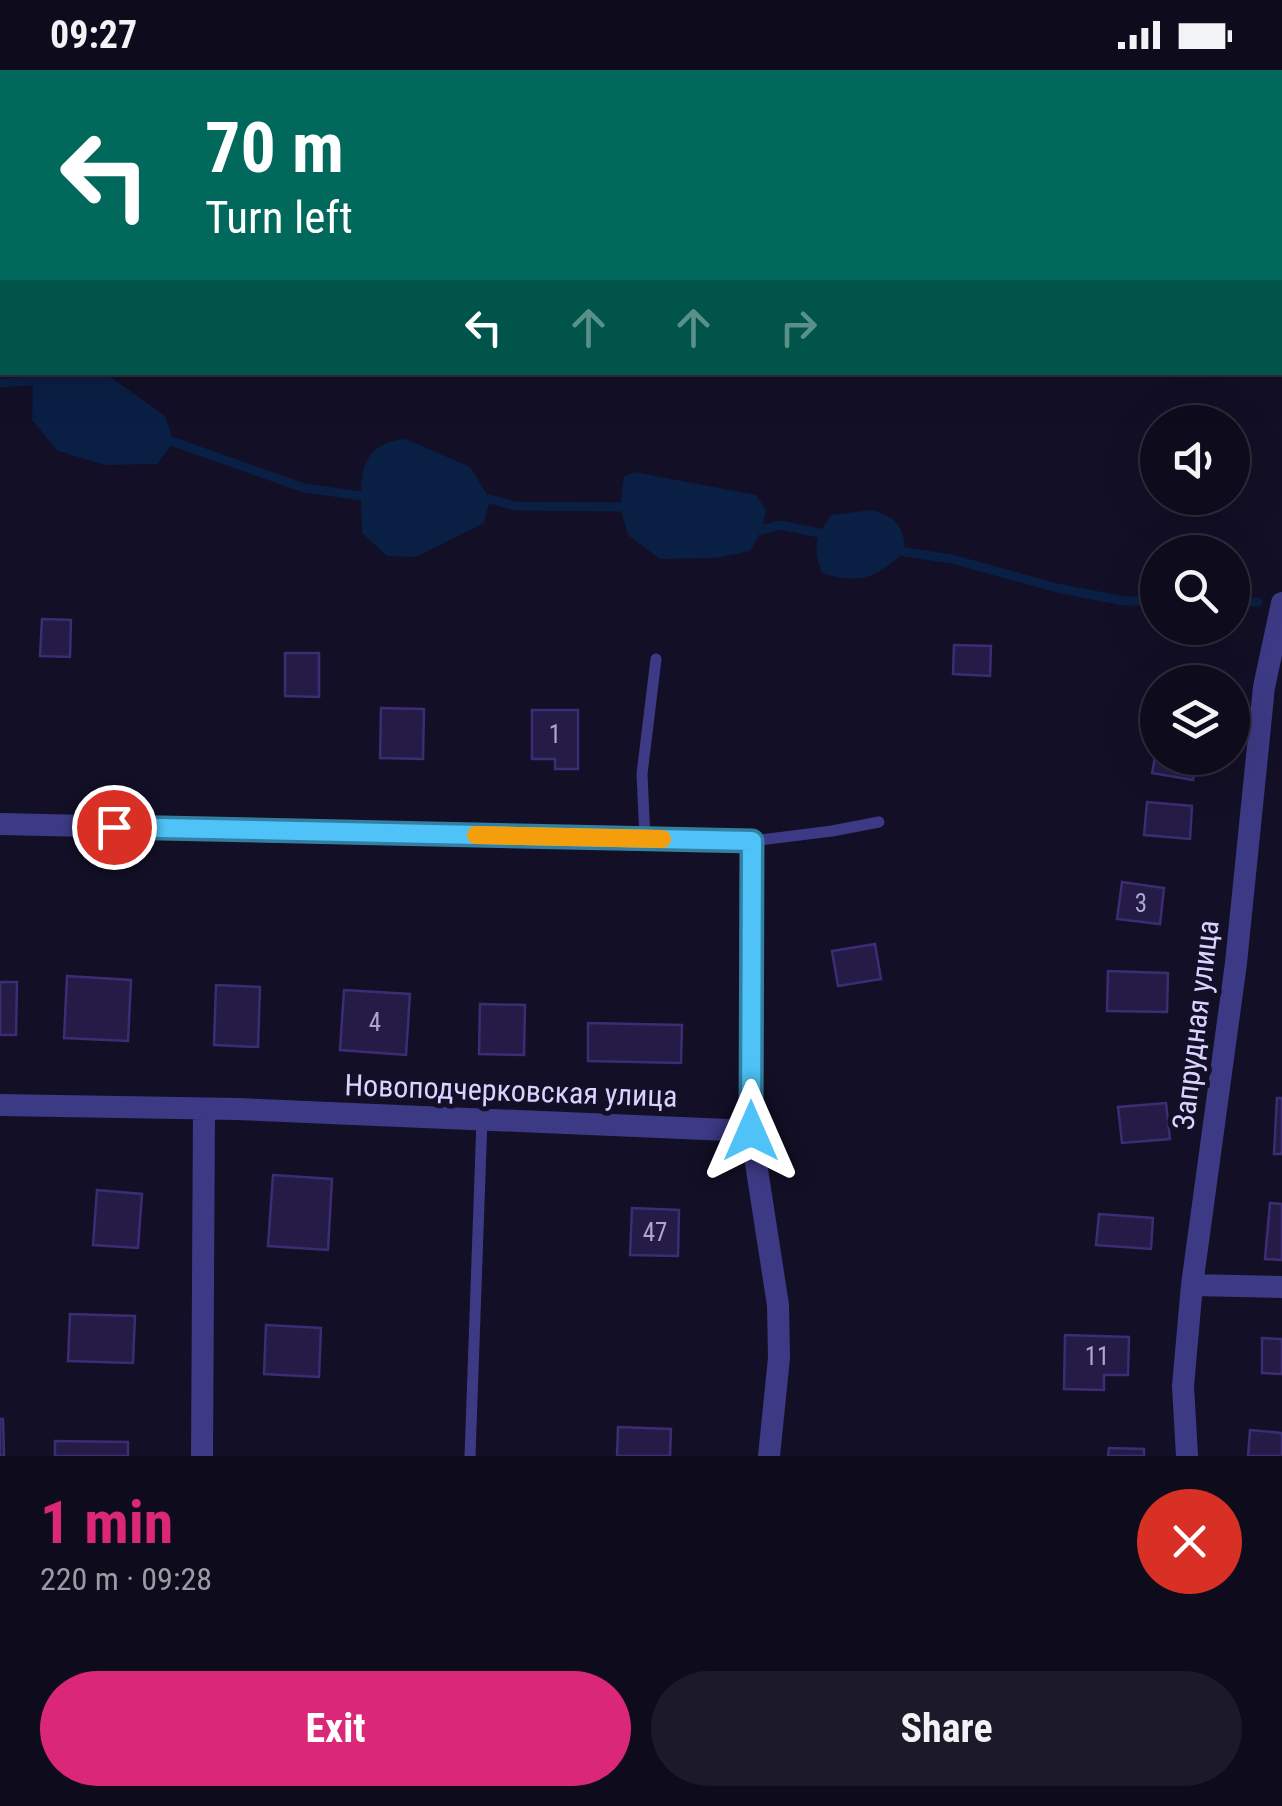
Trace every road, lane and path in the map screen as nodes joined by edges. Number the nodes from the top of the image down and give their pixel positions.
1 (1282, 603) edge
2 (656, 659) dead end
3 (879, 822) dead end
4 (0, 824) edge
5 (644, 839) junction
6 (752, 841) junction
7 (0, 1106) edge
8 (204, 1108) junction
9 (482, 1120) junction
10 (751, 1131) junction
11 (1192, 1284) junction
12 (1282, 1286) edge
13 (202, 1456) edge
14 (470, 1456) edge
15 (768, 1456) edge
16 (1186, 1456) edge

1 - 11 street, Запрудная улица
2 - 5 lane
3 - 6 lane
4 - 5 street
5 - 6 street
6 - 10 street
7 - 8 street, Новоподчерковская улица
8 - 9 street, Новоподчерковская улица
8 - 13 street
9 - 10 street, Новоподчерковская улица
9 - 14 lane
10 - 15 street
11 - 12 street
11 - 16 street, Запрудная улица

